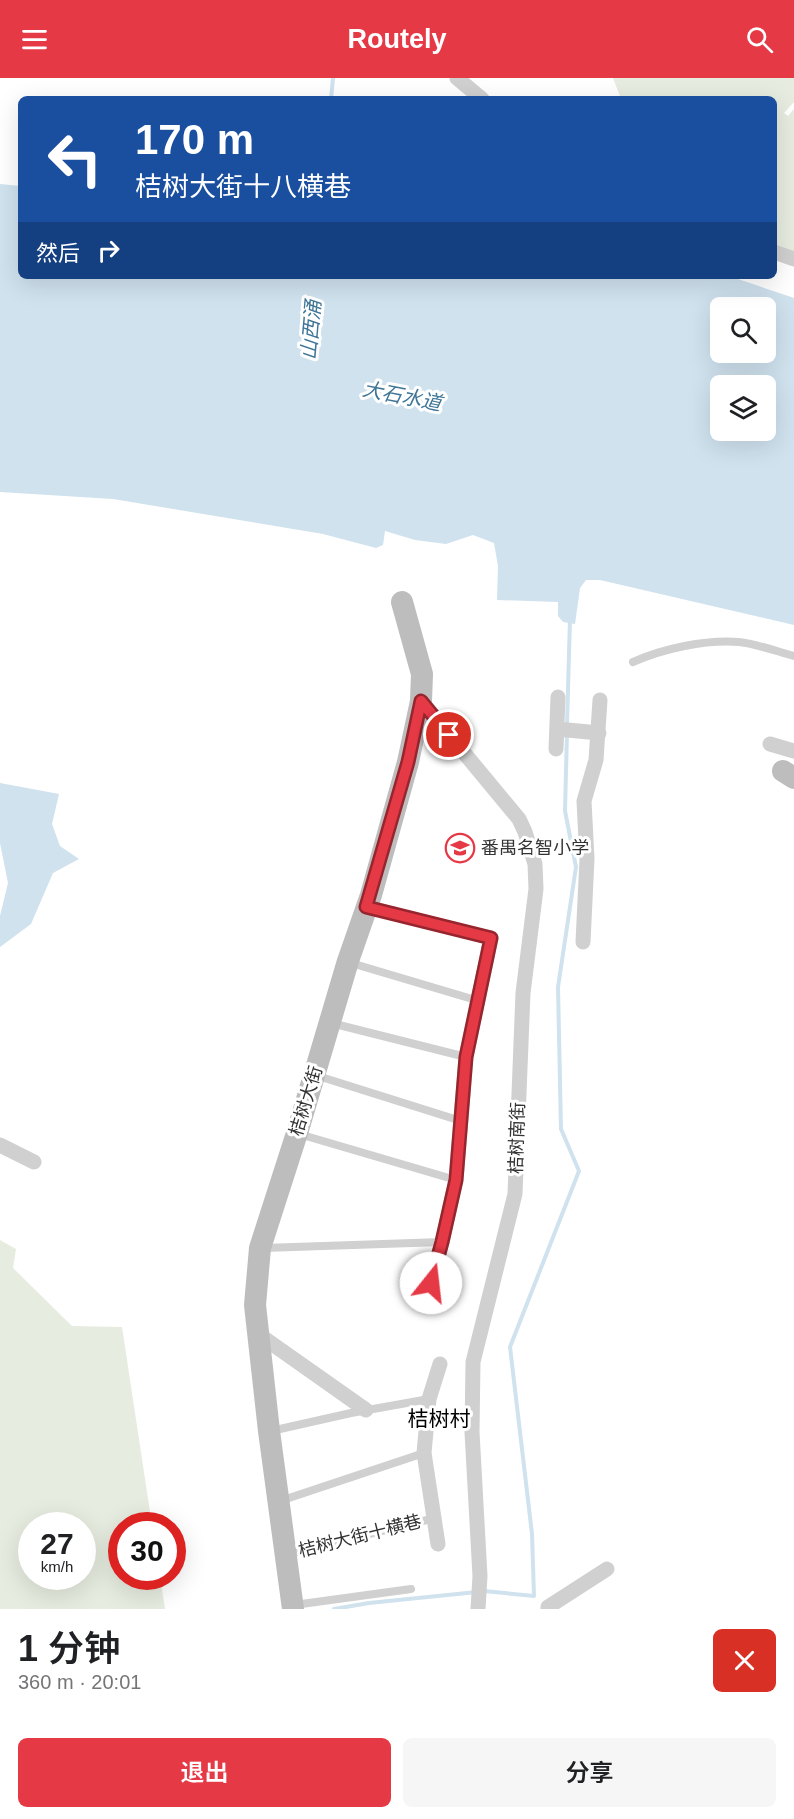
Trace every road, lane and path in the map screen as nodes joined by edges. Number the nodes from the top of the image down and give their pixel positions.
1 (457, 78) edge
2 (478, 96) edge
3 (777, 253) edge
4 (794, 259) edge
5 (402, 602) dead end
6 (794, 656) edge
7 (633, 662) dead end
8 (558, 697) dead end
9 (600, 700) dead end
10 (421, 701) junction
11 (557, 729) junction
12 (599, 733) junction
13 (770, 744) dead end
14 (556, 748) dead end
15 (794, 751) edge
16 (366, 907) junction
17 (491, 938) joint
18 (583, 942) dead end
19 (348, 962) junction
20 (479, 1001) junction
21 (330, 1023) junction
22 (466, 1057) junction
23 (314, 1075) junction
24 (462, 1121) junction
25 (297, 1133) junction
26 (0, 1145) edge
27 (34, 1162) dead end
28 (456, 1180) junction
29 (442, 1242) junction
30 (260, 1248) junction
31 (431, 1283) dead end
32 (258, 1334) junction
33 (440, 1364) dead end
34 (429, 1399) junction
35 (366, 1410) junction
36 (269, 1431) junction
37 (424, 1453) junction
38 (279, 1501) junction
39 (435, 1518) junction
40 (438, 1544) dead end
41 (286, 1555) junction
42 (607, 1569) dead end
43 (411, 1589) dead end
44 (293, 1607) edge
45 (478, 1608) edge
46 (548, 1609) edge

1 - 2 street
3 - 4 street
5 - 10 street, 桔树大街
6 - 7 lane
8 - 11 street
9 - 12 street
10 - 16 street, 桔树大街
10 - 45 street, 桔树南街
11 - 12 street
11 - 14 street
12 - 18 street
13 - 15 street
16 - 17 lane
16 - 19 street, 桔树大街
17 - 20 street
19 - 20 lane
19 - 21 street, 桔树大街
20 - 22 street
21 - 22 lane
21 - 23 street, 桔树大街
22 - 24 street
23 - 24 lane
23 - 25 street, 桔树大街
24 - 28 street
25 - 28 lane
25 - 30 street, 桔树大街
26 - 27 street
28 - 29 street
29 - 30 lane
29 - 31 street
30 - 32 street, 桔树大街
32 - 35 street
32 - 36 street, 桔树大街
33 - 34 street
34 - 35 lane
34 - 37 street
35 - 36 lane
36 - 38 street, 桔树大街
37 - 38 lane
37 - 39 street
38 - 41 street, 桔树大街
39 - 40 street
39 - 41 lane, 桔树大街十横巷
41 - 44 street, 桔树大街
42 - 46 street
43 - 44 lane

